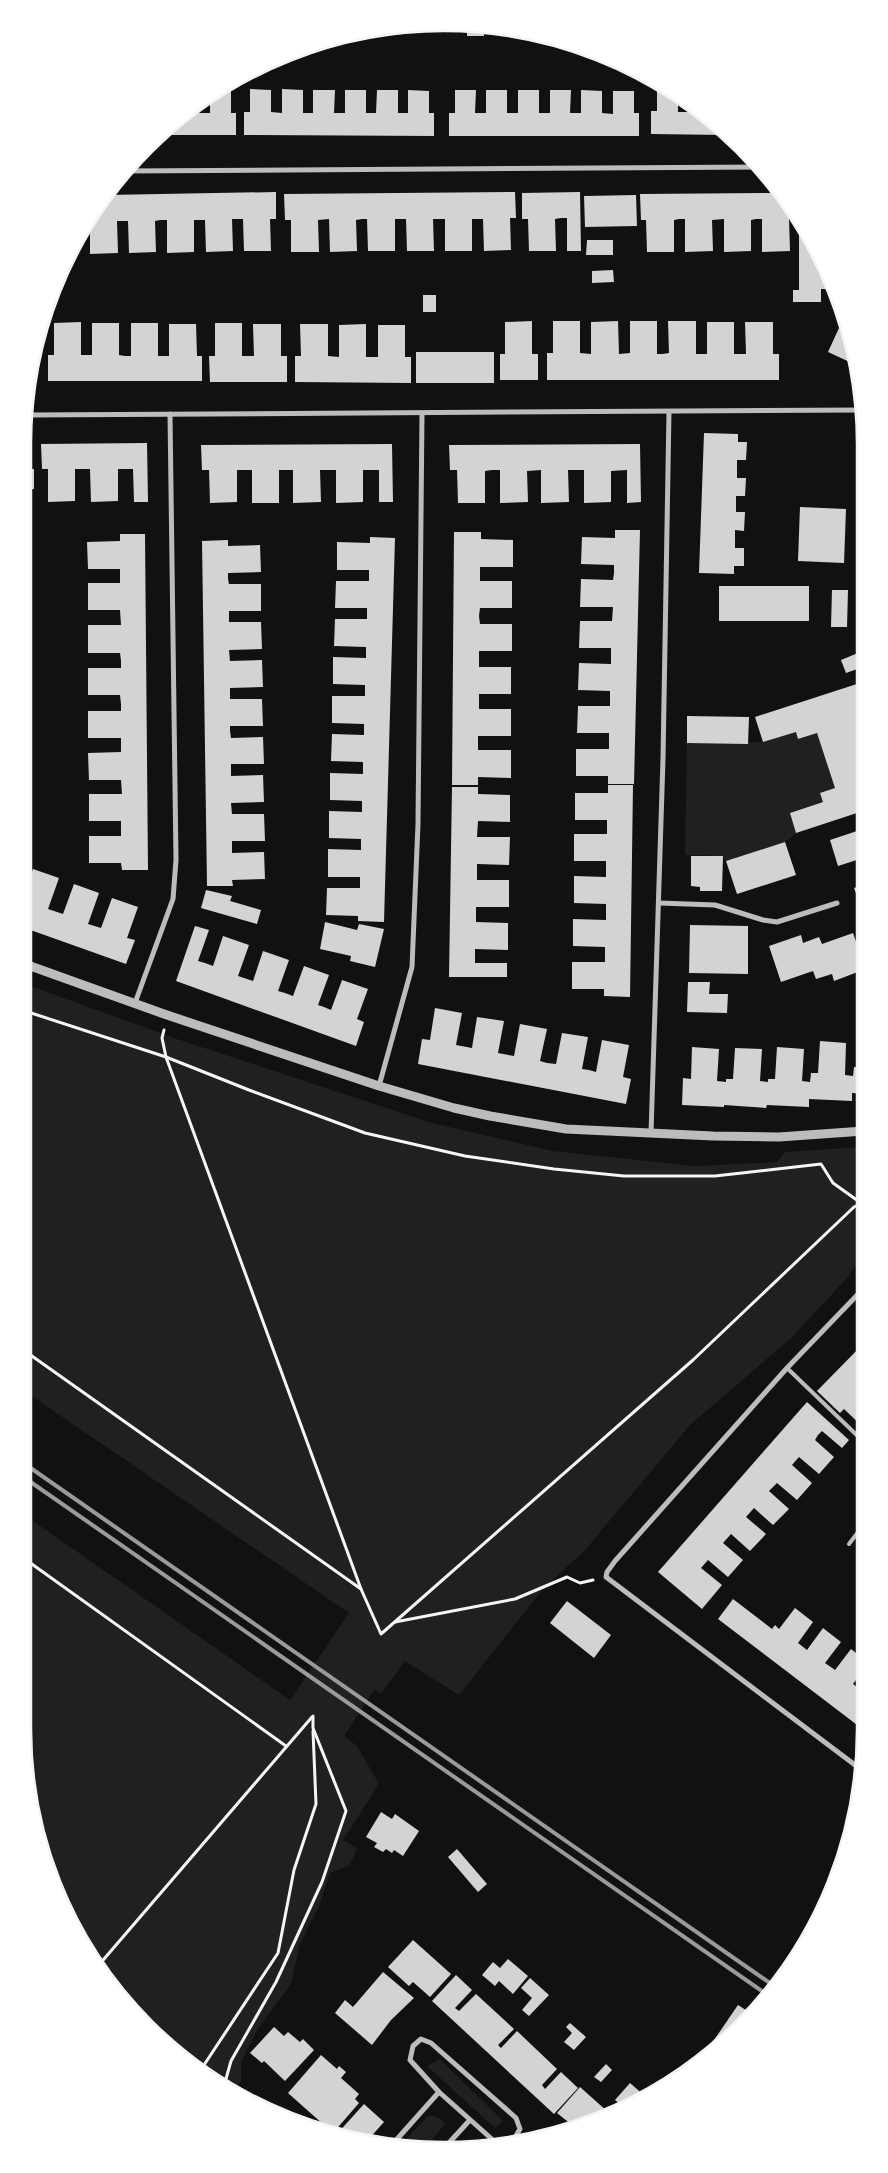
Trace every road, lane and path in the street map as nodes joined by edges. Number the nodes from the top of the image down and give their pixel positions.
1 (750, 167) edge
2 (135, 171) edge
3 (855, 410) edge
4 (669, 412) junction
5 (170, 414) junction
6 (422, 414) junction
7 (32, 415) edge
8 (659, 902) junction
9 (837, 903) dead end
10 (31, 966) edge
11 (135, 1003) junction
12 (31, 1013) edge
13 (163, 1032) dead end
14 (166, 1057) junction
15 (379, 1086) junction
16 (857, 1131) edge
17 (651, 1133) junction
18 (857, 1198) edge
19 (857, 1205) edge
20 (857, 1295) edge
21 (31, 1356) edge
22 (787, 1368) junction
23 (857, 1435) edge
24 (857, 1534) edge
25 (849, 1544) dead end
26 (31, 1563) edge
27 (606, 1577) junction
28 (361, 1589) junction
29 (395, 1622) junction
30 (313, 1728) junction
31 (286, 1746) junction
32 (855, 1765) edge
33 (103, 1960) edge
34 (204, 2064) edge
35 (226, 2079) edge
36 (439, 2092) junction
37 (469, 2120) junction
38 (516, 2135) edge
39 (397, 2139) edge
40 (491, 2139) edge
41 (450, 2142) edge

1 - 2 street
3 - 4 street
4 - 6 street
4 - 8 street
5 - 6 street
5 - 7 street
5 - 11 street
6 - 15 street
8 - 9 street
8 - 17 street
10 - 11 street
11 - 15 street
12 - 14 path
13 - 14 path
14 - 18 path
14 - 28 path
15 - 17 street
16 - 17 street
19 - 29 path
20 - 22 street
21 - 28 path
22 - 23 lane
22 - 27 street
24 - 25 lane
26 - 31 path
27 - 29 path
27 - 32 street
28 - 29 path
30 - 31 path
30 - 34 path
30 - 35 path
31 - 33 path
36 - 37 street
36 - 38 street
36 - 39 street
37 - 40 street
37 - 41 street

